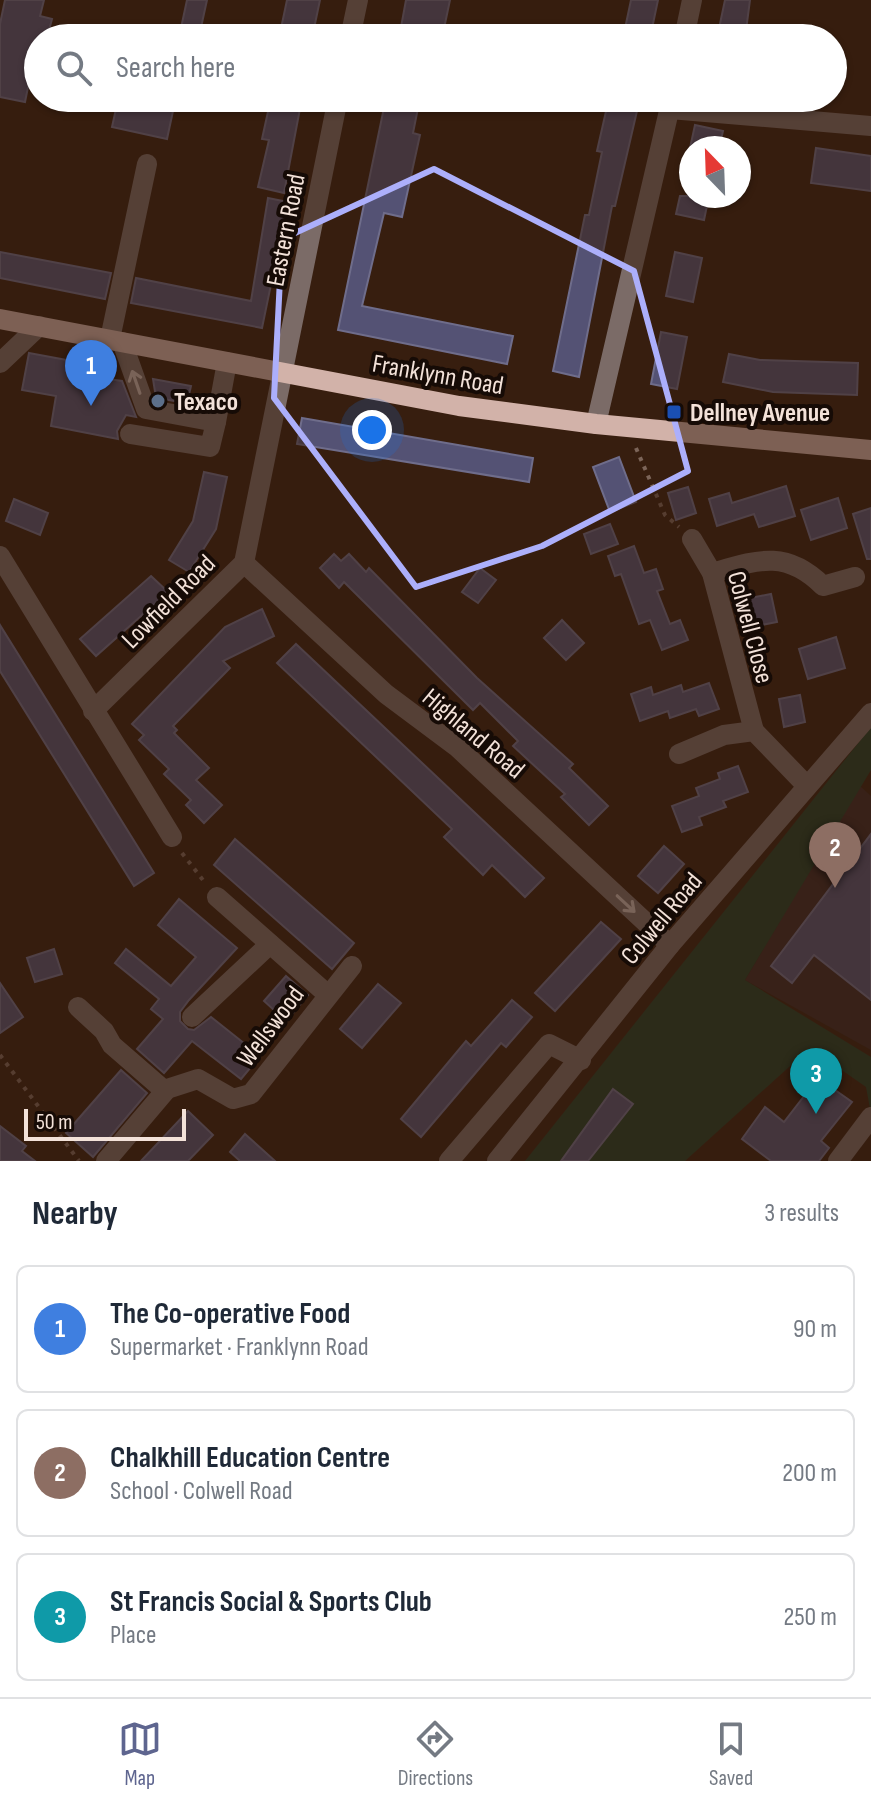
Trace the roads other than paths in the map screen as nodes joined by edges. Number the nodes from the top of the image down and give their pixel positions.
1 (358, 0) edge
2 (692, 0) edge
3 (353, 24) edge
4 (687, 24) edge
5 (335, 112) edge
6 (669, 112) edge
7 (744, 112) edge
8 (871, 126) edge
9 (147, 164) dead end
10 (0, 319) edge
11 (39, 326) junction
12 (116, 341) junction
13 (227, 362) junction
14 (0, 363) edge
15 (283, 372) junction
16 (216, 422) junction
17 (596, 424) junction
18 (130, 434) dead end
19 (871, 450) edge
20 (692, 539) road end
21 (0, 556) edge
22 (244, 563) junction
23 (712, 573) junction
24 (855, 577) dead end
25 (93, 711) junction
26 (871, 713) edge
27 (754, 731) junction
28 (679, 754) dead end
29 (807, 786) junction
30 (172, 837) road end
31 (217, 897) road end
32 (270, 944) junction
33 (670, 945) junction
34 (352, 966) dead end
35 (327, 994) junction
36 (78, 1007) dead end
37 (192, 1017) dead end
38 (581, 1060) junction
39 (165, 1091) junction
40 (871, 1117) edge
41 (106, 1161) edge
42 (449, 1161) edge
43 (497, 1161) edge
44 (838, 1161) edge

1 - 3 street
2 - 4 street
5 - 15 street, Eastern Road
6 - 17 street
7 - 8 street
9 - 12 street
10 - 11 main road, Franklynn Road
11 - 12 main road, Franklynn Road
11 - 14 street
12 - 13 main road, Franklynn Road
16 -> 12 street
13 - 15 main road, Franklynn Road
13 - 16 street
15 - 17 main road, Franklynn Road
15 - 22 street, Lowfield Road
16 - 18 street
17 - 19 main road, Franklynn Road
20 - 23 street, Colwell Close
21 - 25 street
22 - 25 street, Lowfield Road
22 -> 33 street, Highland Road
23 - 24 street
23 - 27 street, Colwell Close
25 - 30 street
26 - 29 street, Colwell Road
27 - 28 street
27 - 29 street, Colwell Close
29 - 33 street, Colwell Road
31 - 32 street, Wellswood
32 - 35 street, Wellswood
32 - 37 street, Wellswood
33 - 38 street, Colwell Road
34 - 35 street, Wellswood
35 - 39 street, Wellswood
36 - 39 street
38 - 42 street
38 - 43 street, Colwell Road
39 - 41 street
40 - 44 street

